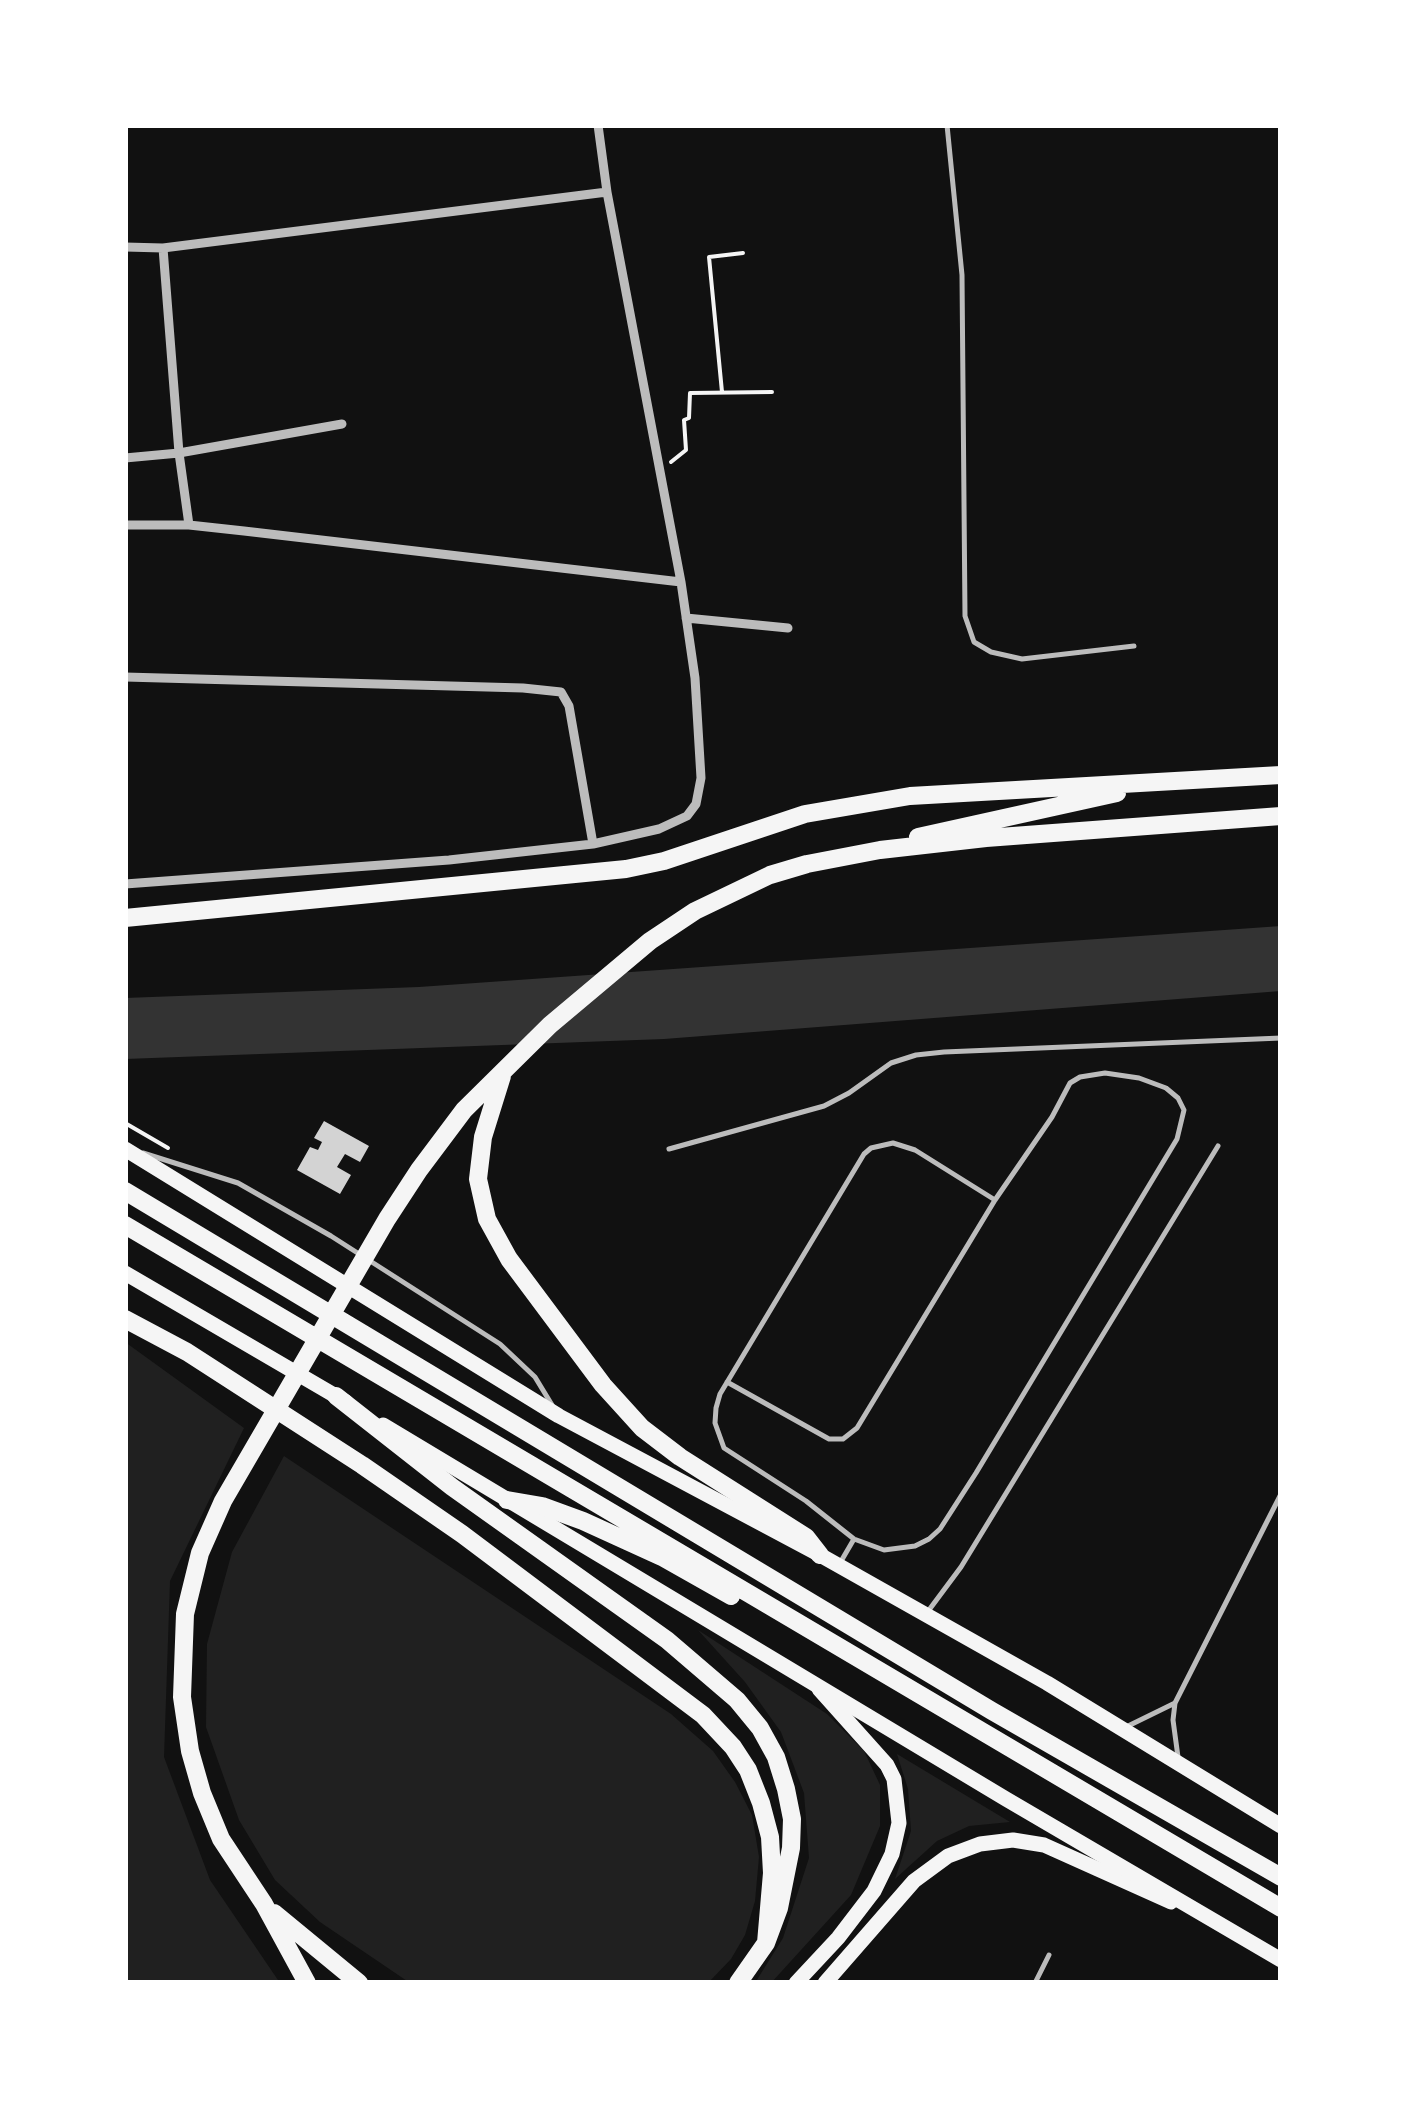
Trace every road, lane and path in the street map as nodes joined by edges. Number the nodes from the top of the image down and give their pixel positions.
1 (598, 125) edge
2 (947, 125) edge
3 (607, 192) junction
4 (125, 247) edge
5 (164, 248) junction
6 (743, 253) dead end
7 (722, 392) junction
8 (772, 392) dead end
9 (342, 424) dead end
10 (179, 454) junction
11 (125, 458) edge
12 (660, 471) junction
13 (125, 525) edge
14 (189, 525) junction
15 (681, 582) junction
16 (686, 618) junction
17 (788, 628) dead end
18 (1134, 646) dead end
19 (125, 677) edge
20 (1281, 775) edge
21 (1169, 782) junction
22 (1281, 816) edge
23 (593, 844) junction
24 (880, 850) junction
25 (125, 884) edge
26 (125, 918) edge
27 (1281, 1038) edge
28 (505, 1069) junction
29 (1218, 1146) dead end
30 (125, 1148) edge
31 (669, 1149) dead end
32 (125, 1190) edge
33 (995, 1200) junction
34 (125, 1225) edge
35 (125, 1273) edge
36 (125, 1319) edge
37 (727, 1382) junction
38 (336, 1396) junction
39 (559, 1416) junction
40 (1281, 1494) edge
41 (507, 1500) junction
42 (854, 1539) junction
43 (820, 1555) junction
44 (839, 1566) junction
45 (925, 1614) junction
46 (813, 1683) junction
47 (1175, 1703) junction
48 (977, 1728) junction
49 (1121, 1729) junction
50 (1180, 1765) junction
51 (1281, 1826) edge
52 (1281, 1877) edge
53 (264, 1904) junction
54 (1281, 1908) edge
55 (1215, 1922) junction
56 (766, 1942) junction
57 (1049, 1955) dead end
58 (1281, 1960) edge
59 (307, 1983) edge
60 (358, 1983) edge
61 (738, 1983) edge
62 (796, 1983) edge
63 (825, 1983) edge
64 (1034, 1983) edge

1 - 3 street
2 - 18 lane
3 - 5 street
3 - 12 street
4 - 5 street
5 - 10 street
6 - 7 path
7 - 8 path
7 - 12 path
9 - 10 street
10 - 11 street
10 - 14 street
12 - 15 street
13 - 14 street
14 - 15 street
15 - 16 street
16 - 17 street
16 - 23 street
19 - 23 street
20 - 21 highway
21 - 24 highway
21 - 26 highway
22 - 24 highway
23 - 25 street
24 - 28 highway
27 - 31 lane
28 - 43 highway
28 - 53 highway
29 - 45 lane
30 - 39 main road
30 - 39 lane
32 - 52 highway
33 - 37 lane
33 - 37 lane
33 - 42 lane
34 - 48 highway
35 - 38 main road
36 - 56 highway
37 - 42 lane
38 - 41 main road
38 - 56 highway
39 - 43 main road
40 - 47 lane
41 - 46 main road
41 - 48 highway
42 - 44 lane
43 - 44 main road
44 - 45 main road
45 - 49 main road
46 - 55 main road
46 - 62 main road
47 - 49 lane
47 - 50 lane
48 - 54 highway
49 - 50 main road
50 - 51 main road
53 - 59 highway
53 - 60 highway
55 - 58 main road
55 - 63 main road
56 - 61 highway
57 - 64 lane

